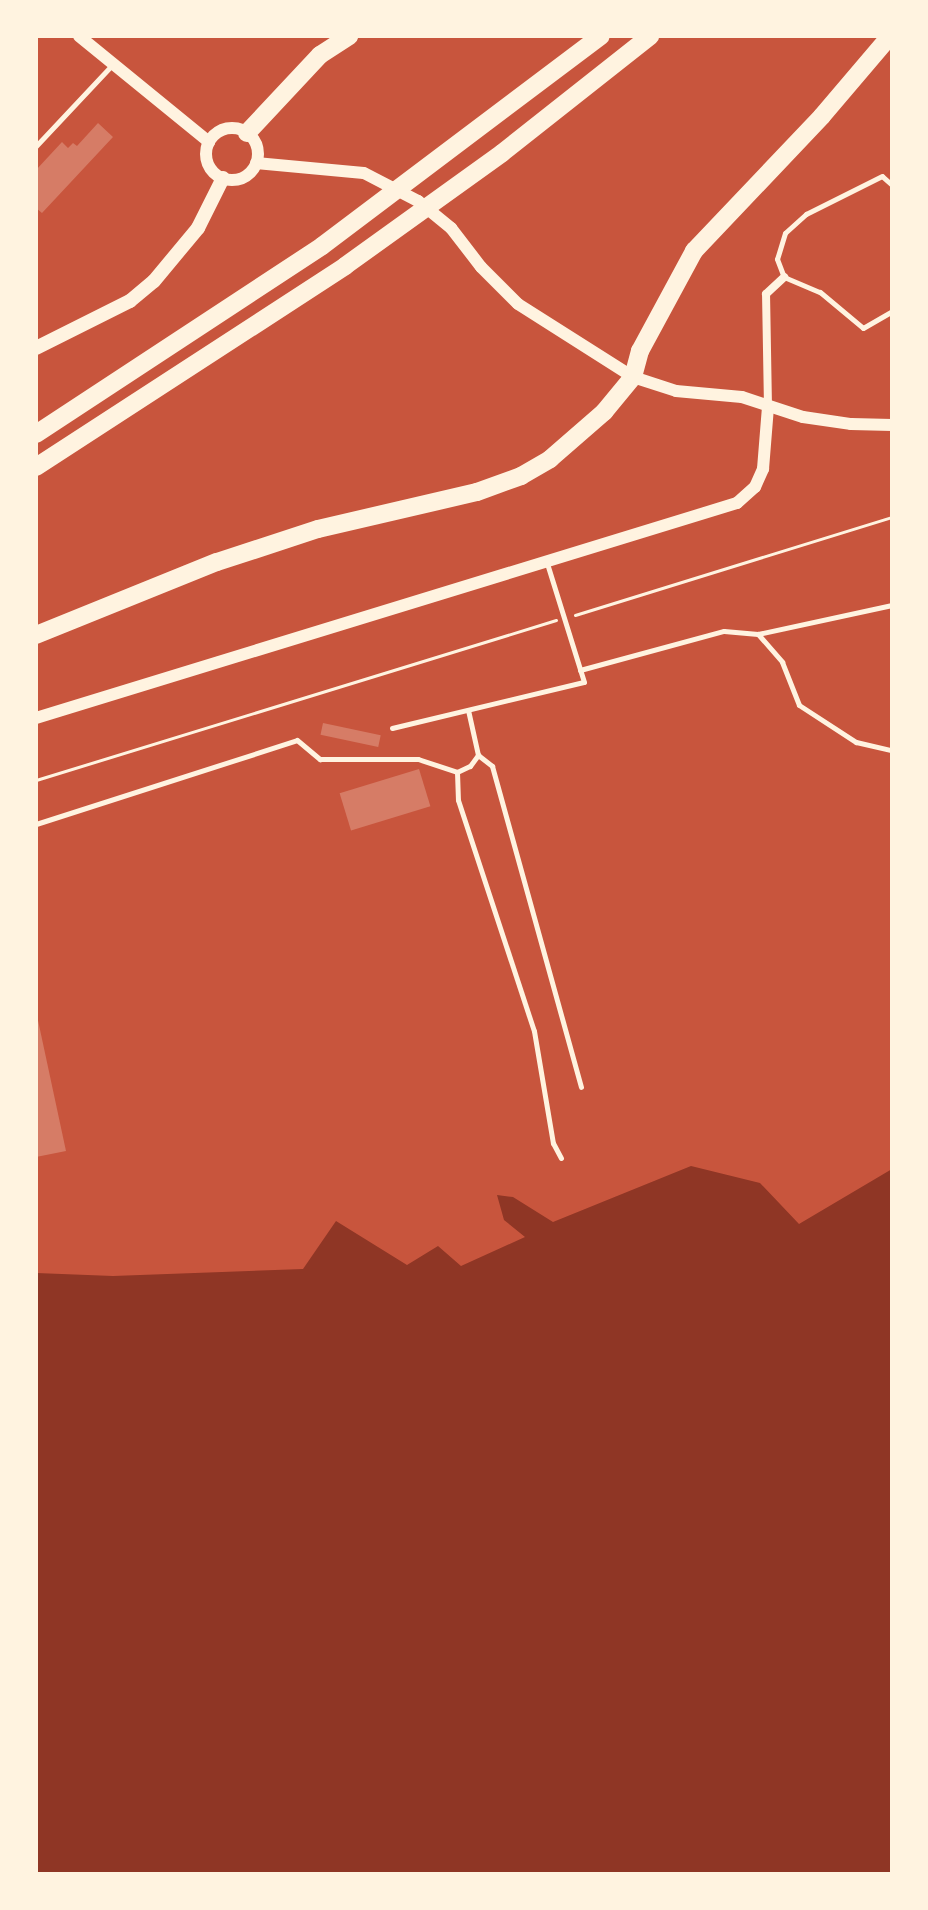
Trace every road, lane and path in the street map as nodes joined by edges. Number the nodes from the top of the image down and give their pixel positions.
1 (79, 36) edge
2 (349, 36) edge
3 (601, 36) edge
4 (650, 36) edge
5 (890, 36) edge
6 (112, 65) junction
7 (247, 133) junction
8 (209, 142) junction
9 (36, 146) edge
10 (256, 163) junction
11 (223, 178) junction
12 (892, 185) edge
13 (784, 277) junction
14 (892, 311) edge
15 (36, 348) edge
16 (633, 377) junction
17 (768, 407) junction
18 (892, 425) edge
19 (36, 434) edge
20 (36, 467) edge
21 (892, 517) edge
22 (547, 563) junction
23 (892, 605) edge
24 (572, 616) dead end
25 (553, 621) dead end
26 (758, 634) junction
27 (36, 635) edge
28 (580, 670) junction
29 (468, 710) junction
30 (36, 718) edge
31 (392, 728) dead end
32 (892, 750) edge
33 (478, 755) junction
34 (457, 772) junction
35 (36, 780) edge
36 (36, 824) edge
37 (581, 1087) dead end
38 (561, 1158) dead end

1 - 6 street
2 - 7 highway
3 - 19 highway
4 - 20 highway
5 - 16 highway
6 - 8 street
6 - 9 lane
7 - 8 street
7 - 10 street
8 - 11 street
10 - 11 street
10 - 16 street
11 - 15 main road
12 - 13 lane
13 - 14 lane
13 - 17 street
16 - 17 street
16 - 27 highway
17 - 18 street
17 - 22 street
21 - 24 path
22 - 28 lane
22 - 30 street
23 - 26 lane
25 - 35 path
26 - 28 lane
26 - 32 lane
28 - 29 lane
29 - 31 lane
29 - 33 lane
33 - 34 lane
33 - 37 lane
34 - 36 lane
34 - 38 lane

